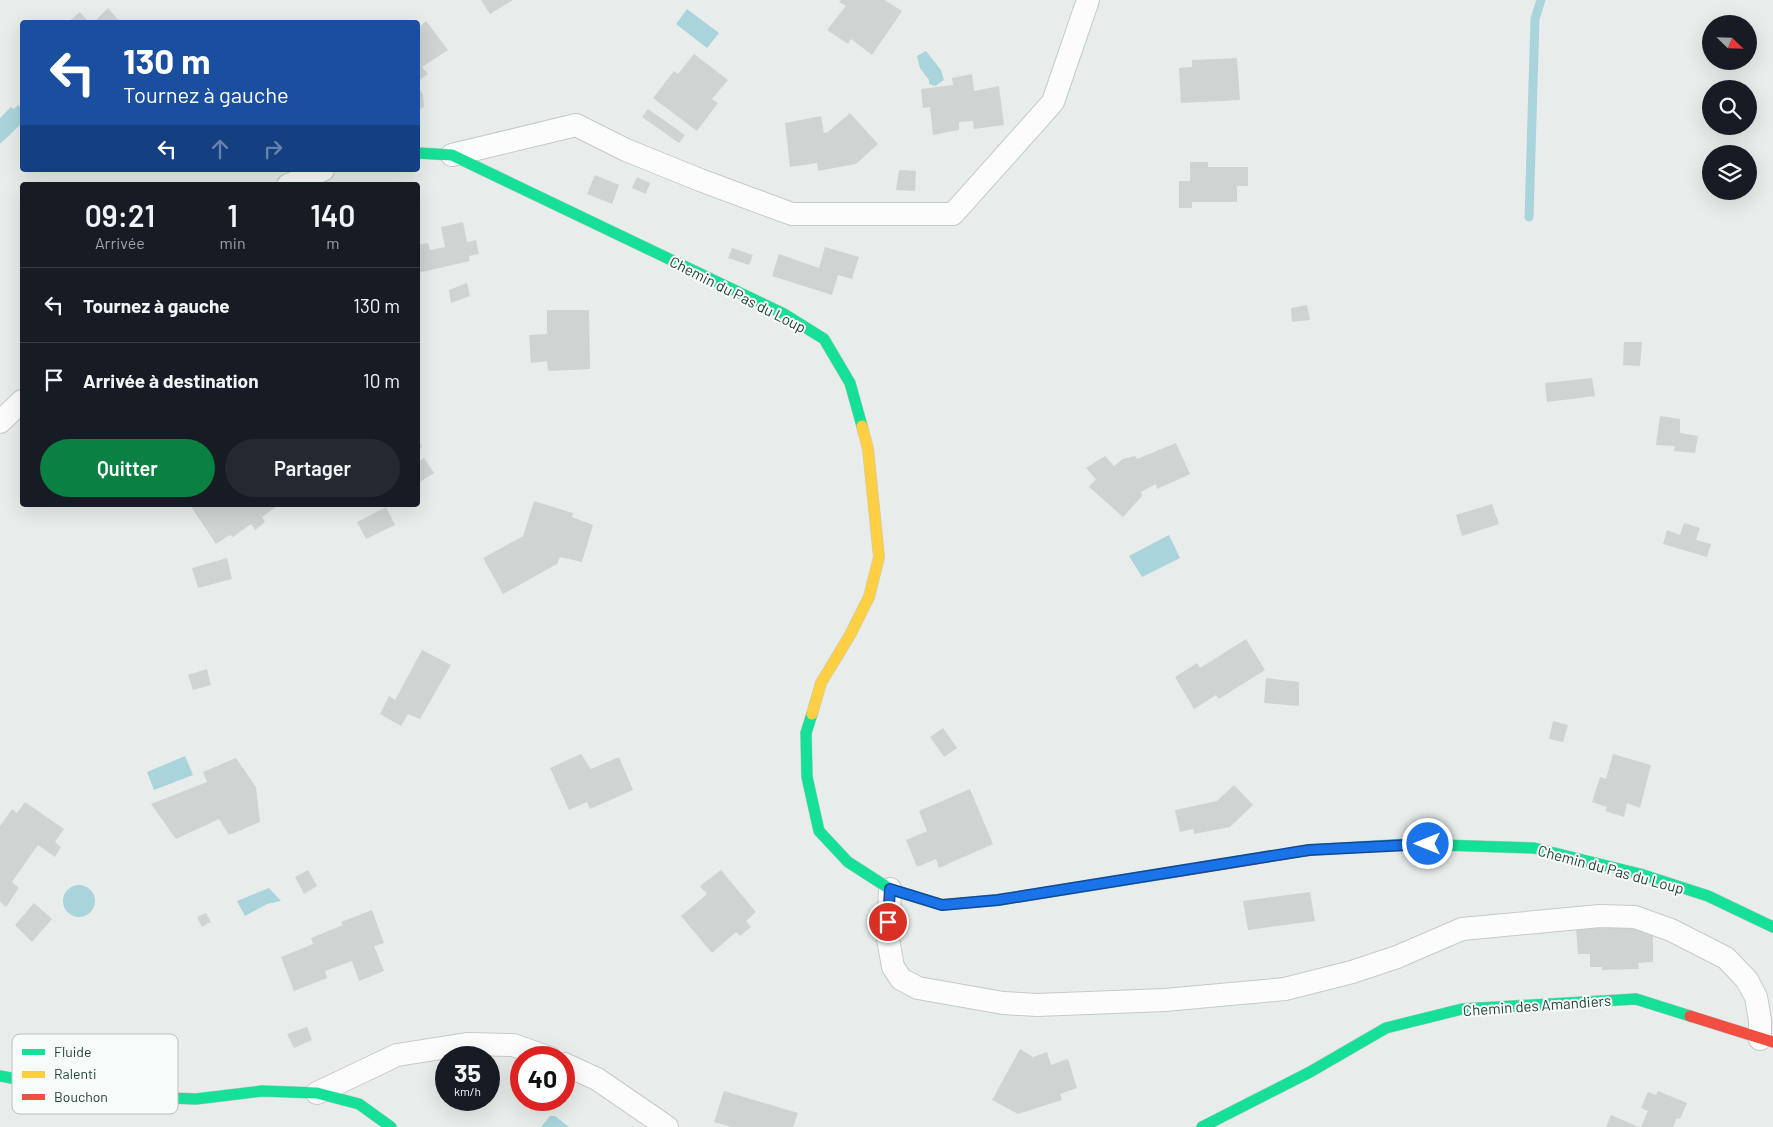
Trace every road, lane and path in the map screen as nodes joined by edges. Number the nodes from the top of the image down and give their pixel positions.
1 (1088, 0) edge
2 (420, 153) edge
3 (452, 155) junction
4 (318, 172) edge
5 (295, 182) edge
6 (20, 402) edge
7 (0, 422) edge
8 (890, 889) junction
9 (1773, 927) edge
10 (1766, 1040) edge
11 (514, 1046) edge
12 (575, 1069) edge
13 (317, 1093) junction
14 (178, 1098) edge
15 (391, 1127) edge
16 (667, 1127) edge
17 (1202, 1127) edge

1 - 3 street
2 - 3 street, Chemin du Pas du Loup
3 - 8 street, Chemin du Pas du Loup
4 - 5 street
6 - 7 street
8 - 9 street, Chemin du Pas du Loup
8 - 10 street
10 - 17 street, Chemin des Amandiers
11 - 13 street
12 - 16 street
13 - 14 street
13 - 15 street

